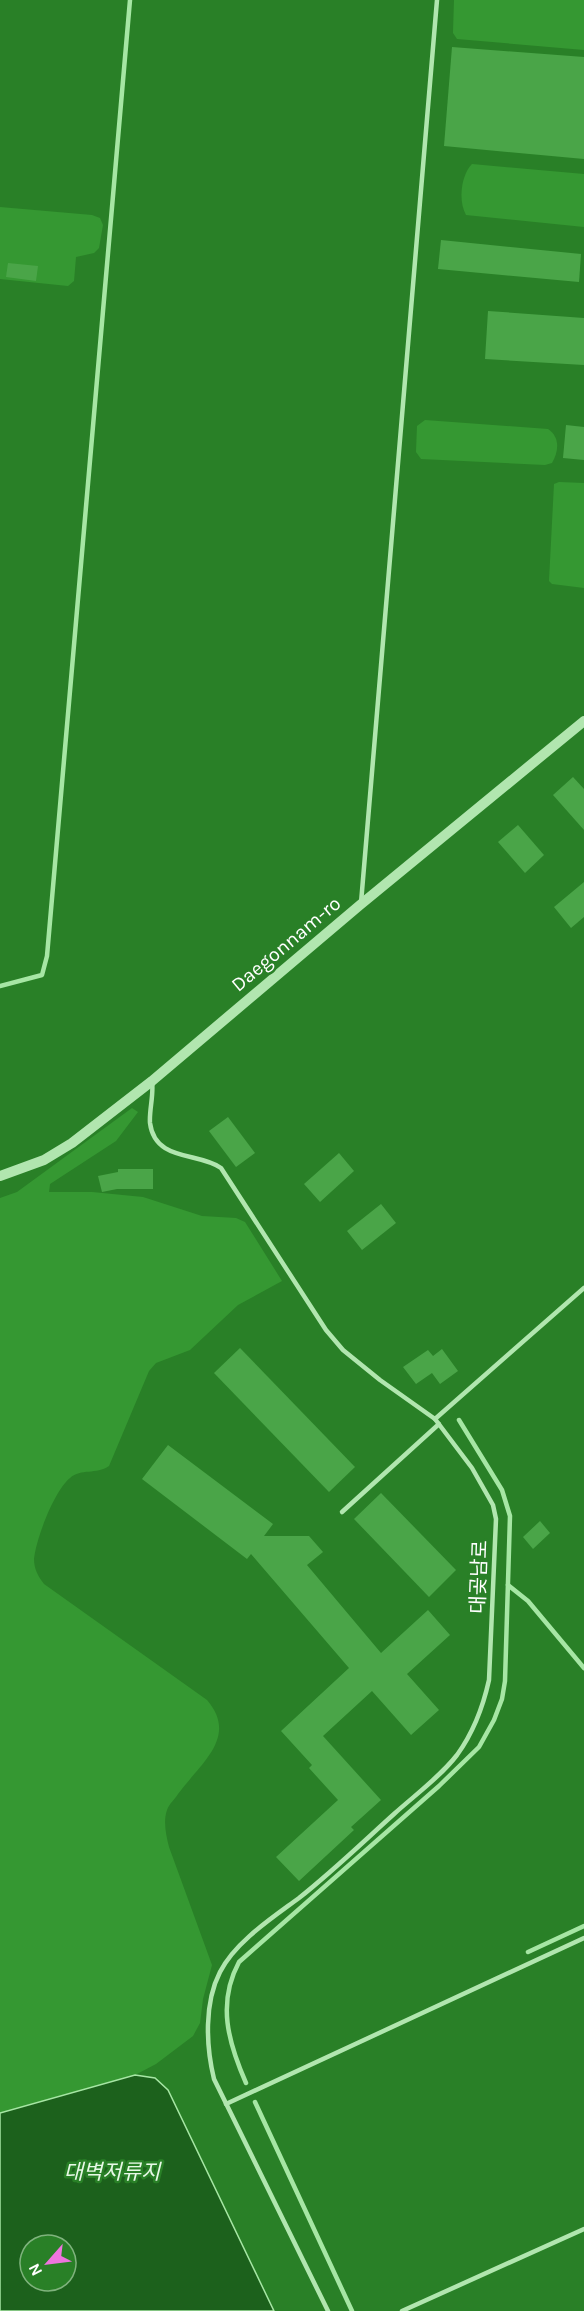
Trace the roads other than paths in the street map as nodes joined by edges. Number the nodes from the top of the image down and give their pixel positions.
1 (436, 0) edge
2 (584, 721) edge
3 (360, 904) junction
4 (152, 1081) junction
5 (0, 1176) edge
6 (584, 1288) edge
7 (435, 1419) junction
8 (439, 1424) junction
9 (342, 1512) dead end
10 (584, 1938) edge
11 (226, 2104) junction
12 (584, 2229) edge
13 (328, 2311) edge
14 (402, 2311) edge

1 - 3 lane
2 - 3 street, Daegonnam-ro
3 - 4 street, Daegonnam-ro
4 - 5 street, Daegonnam-ro
4 - 7 lane, 대곶남로
6 - 7 lane
7 - 8 lane, 대곶남로
8 - 9 lane
8 - 11 lane, 대곶남로
10 - 11 lane
11 - 13 lane, 대곶남로
12 - 14 lane

